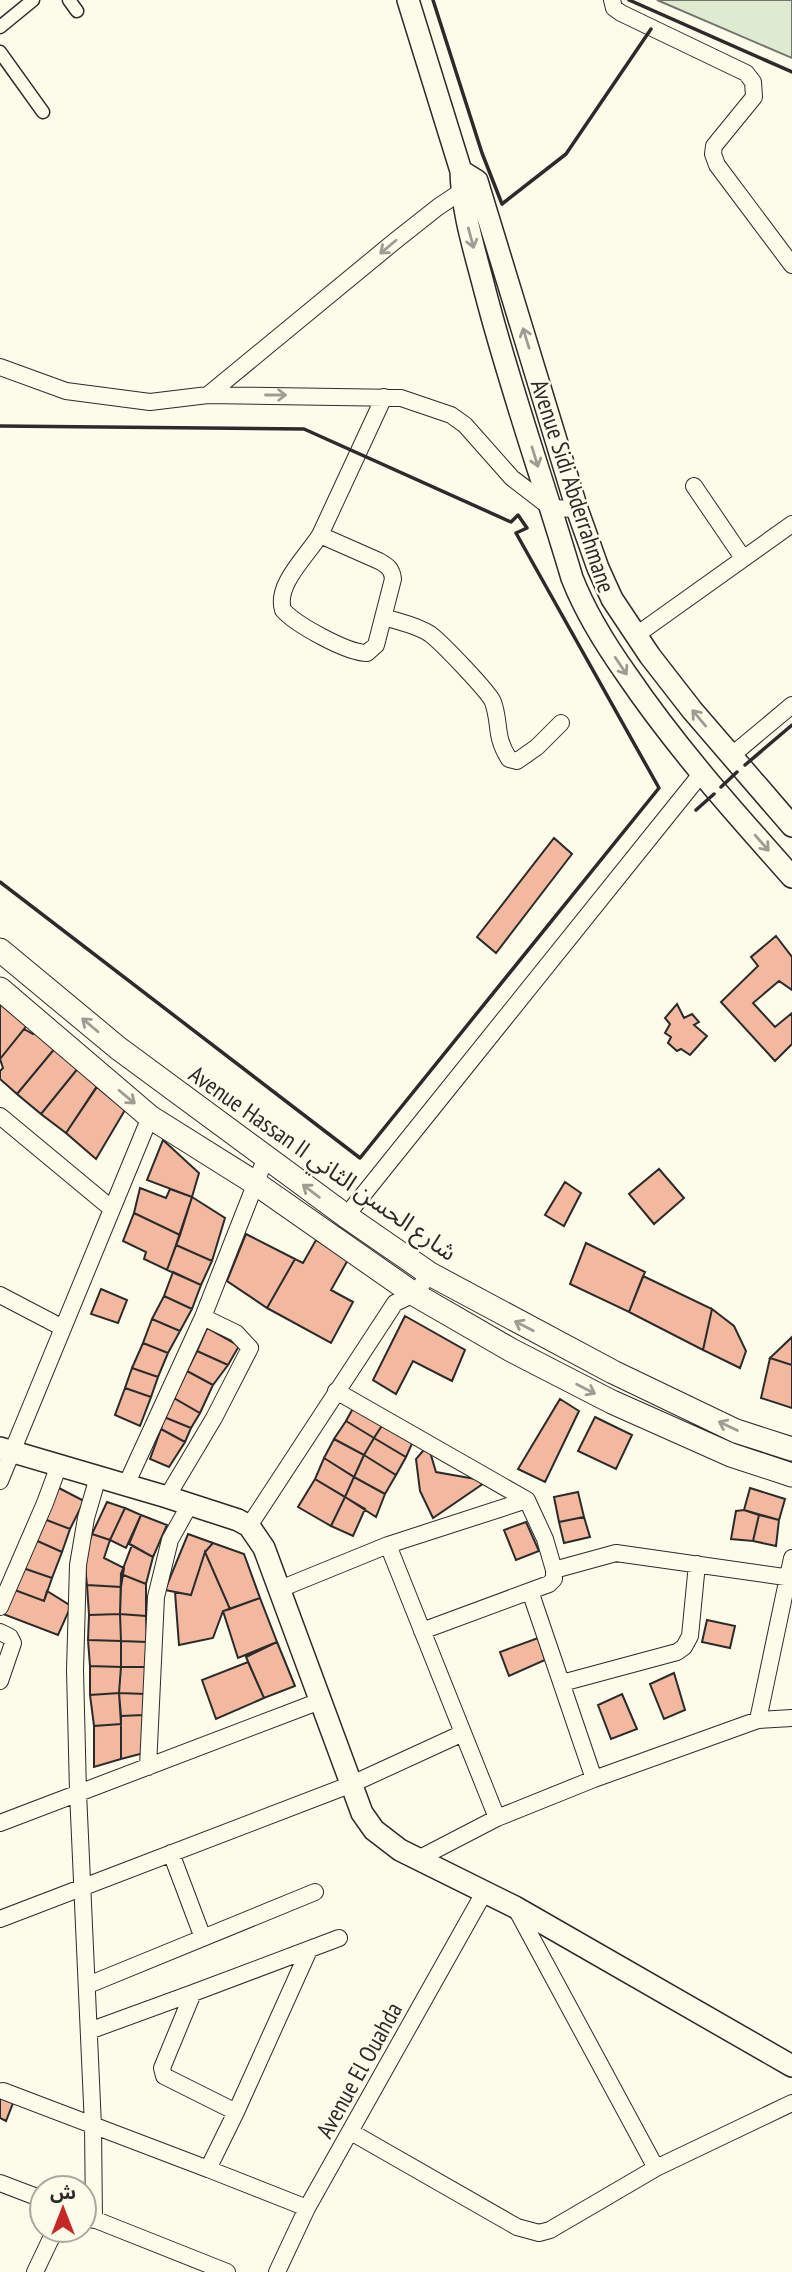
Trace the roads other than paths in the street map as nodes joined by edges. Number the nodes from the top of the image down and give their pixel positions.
1 (33, 0) edge
2 (69, 0) edge
3 (408, 0) edge
4 (612, 0) edge
5 (77, 11) dead end
6 (0, 27) edge
7 (0, 52) edge
8 (43, 113) dead end
9 (467, 181) junction
10 (792, 265) edge
11 (0, 367) edge
12 (208, 395) junction
13 (384, 397) junction
14 (694, 486) dead end
15 (551, 508) junction
16 (578, 509) junction
17 (792, 524) edge
18 (320, 535) junction
19 (743, 558) junction
20 (384, 617) junction
21 (635, 636) junction
22 (792, 705) edge
23 (561, 723) dead end
24 (731, 756) junction
25 (701, 774) junction
26 (792, 825) edge
27 (792, 877) edge
28 (0, 950) edge
29 (0, 989) edge
30 (118, 1048) junction
31 (97, 1072) junction
32 (0, 1116) edge
33 (150, 1117) junction
34 (266, 1157) junction
35 (255, 1183) junction
36 (112, 1209) junction
37 (346, 1216) junction
38 (410, 1261) junction
39 (430, 1274) junction
40 (401, 1293) junction
41 (0, 1295) edge
42 (203, 1317) junction
43 (63, 1328) junction
44 (336, 1391) junction
45 (792, 1449) edge
46 (6, 1450) edge
47 (59, 1465) junction
48 (792, 1475) edge
49 (98, 1477) junction
50 (0, 1481) edge
51 (126, 1485) junction
52 (167, 1497) junction
53 (527, 1500) junction
54 (190, 1504) junction
55 (249, 1526) junction
56 (388, 1545) junction
57 (792, 1558) edge
58 (697, 1564) junction
59 (554, 1570) junction
60 (790, 1577) edge
61 (279, 1589) junction
62 (530, 1591) junction
63 (0, 1607) edge
64 (422, 1631) junction
65 (0, 1632) edge
66 (0, 1681) edge
67 (562, 1683) junction
68 (320, 1701) junction
69 (792, 1718) edge
70 (758, 1720) junction
71 (463, 1733) junction
72 (148, 1767) junction
73 (594, 1779) junction
74 (352, 1784) junction
75 (78, 1792) junction
76 (497, 1818) junction
77 (0, 1823) edge
78 (171, 1853) junction
79 (416, 1860) junction
80 (83, 1887) junction
81 (485, 1891) junction
82 (315, 1892) dead end
83 (514, 1907) junction
84 (0, 1919) edge
85 (203, 1938) junction
86 (339, 1938) dead end
87 (309, 1950) junction
88 (88, 1985) junction
89 (193, 1993) junction
90 (89, 2031) junction
91 (792, 2066) edge
92 (3, 2091) dead end
93 (792, 2103) edge
94 (236, 2112) junction
95 (93, 2126) junction
96 (351, 2132) junction
97 (656, 2168) junction
98 (208, 2169) junction
99 (91, 2174) edge
100 (0, 2183) edge
101 (28, 2194) edge
102 (307, 2208) junction
103 (98, 2222) edge
104 (48, 2244) edge
105 (35, 2272) edge
106 (227, 2272) edge
107 (277, 2272) edge

1 - 6 street
2 - 5 street
3 - 9 street, Avenue Sidi Abderrahmane
4 - 10 street
7 - 8 street
9 -> 12 street
9 -> 15 street, Avenue Sidi Abderrahmane
16 -> 9 street, Avenue Sidi Abderrahmane
11 - 12 street
12 -> 13 street
13 - 15 street
13 - 18 street
14 - 19 street
15 - 16 street
15 -> 25 street, Avenue Sidi Abderrahmane
16 - 21 street, Avenue Sidi Abderrahmane
17 - 19 street
18 - 20 street
18 - 20 street
19 - 21 street
20 - 23 street
24 -> 21 street, Avenue Sidi Abderrahmane
22 - 24 street
24 - 26 street, Avenue Sidi Abderrahmane
25 -> 27 street, Avenue Sidi Abderrahmane
25 - 37 street
30 -> 28 main road, Avenue Hassan II شارع الحسن الثاني
29 - 31 main road
30 - 31 main road
30 - 34 main road, Avenue Hassan II شارع الحسن الثاني
31 -> 33 main road
32 - 36 street
33 - 35 main road
33 - 36 street
34 - 35 street
37 -> 34 main road, Avenue Hassan II شارع الحسن الثاني
35 - 40 main road
35 - 42 street
36 - 43 street
37 - 38 main road, Avenue Hassan II شارع الحسن الثاني
38 - 39 main road, Avenue Hassan II شارع الحسن الثاني
38 - 40 street
39 - 40 street
45 -> 39 main road, Avenue Hassan II شارع الحسن الثاني
40 - 44 street
40 -> 48 main road
41 - 43 street
42 - 51 street
42 - 52 street
43 - 46 street
44 - 53 street
44 - 55 street
46 - 47 street
46 - 50 street
47 - 49 street
47 - 63 street
49 - 51 street
49 - 75 street
51 - 52 street
52 - 54 street
53 - 56 street
53 - 59 street
54 - 55 street
54 - 72 street
55 - 61 street
56 - 61 street
56 - 64 street
57 - 60 street
58 - 59 street
58 - 60 street
58 - 67 street
59 - 62 street
60 - 70 street
61 - 68 street
62 - 64 street
62 - 67 street
64 - 71 street
65 - 66 street
67 - 73 street
68 - 72 street
68 - 74 street
69 - 70 street
70 - 73 street
71 - 74 street
71 - 76 street
72 - 75 street
73 - 76 street
74 - 78 street
74 - 79 street
75 - 77 street
75 - 80 street
76 - 79 street
78 - 80 street
78 - 85 street
79 - 81 street
80 - 84 street
80 - 88 street
81 - 83 street
81 - 96 street, Avenue El Ouahda
82 - 85 street
83 - 91 street
83 - 97 street
85 - 88 street
86 - 87 street
87 - 89 street
87 - 94 street
88 - 90 street
89 - 90 street
89 - 94 street
90 - 95 street
92 - 95 street
93 - 97 street
94 - 98 street
95 - 98 street
95 - 99 street
96 - 97 street
96 - 102 street, Avenue El Ouahda
98 - 102 street
100 - 101 street
102 - 107 street, Avenue El Ouahda
103 - 106 street
104 - 105 street

